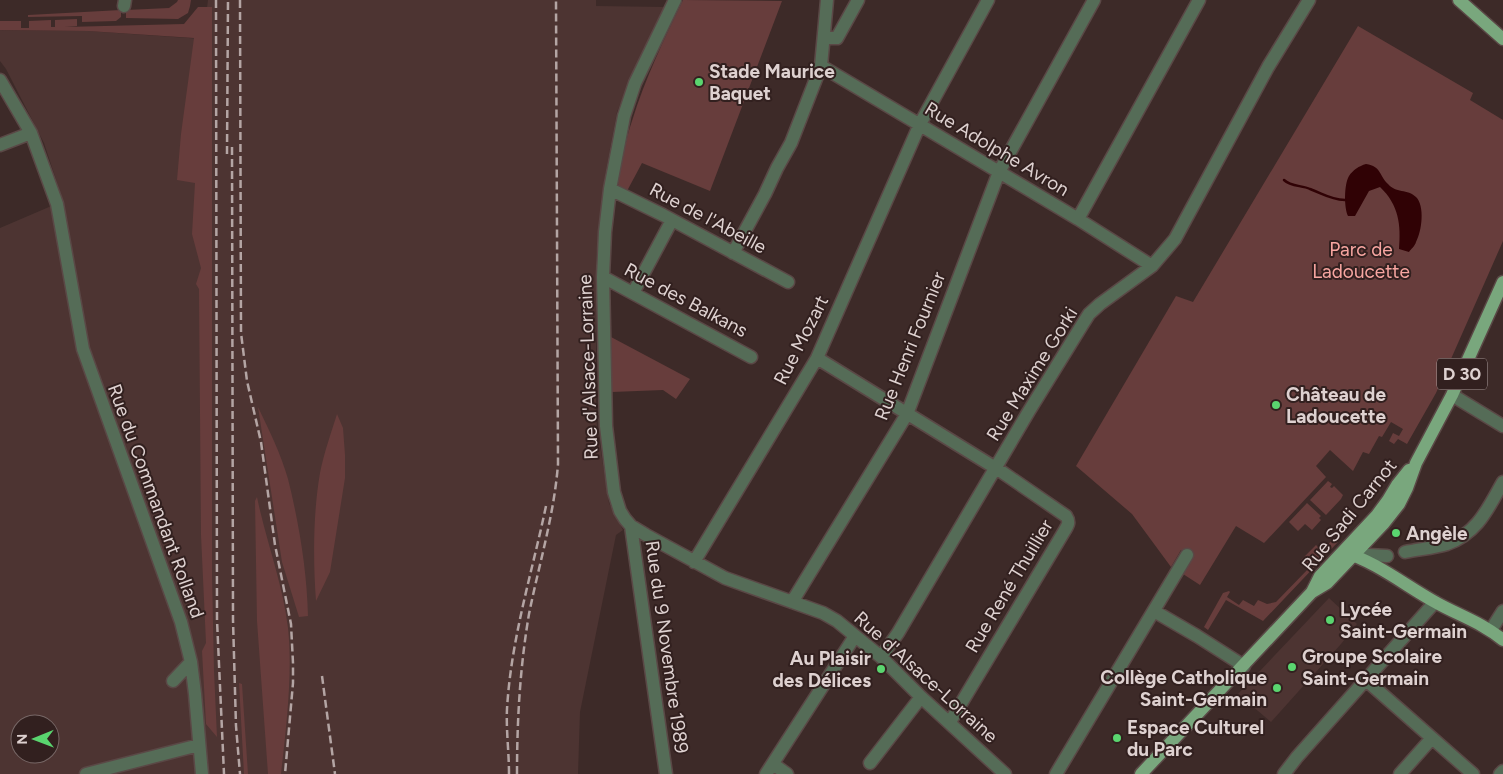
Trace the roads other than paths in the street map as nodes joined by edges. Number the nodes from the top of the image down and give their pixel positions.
1 (675, 0) edge
2 (827, 0) edge
3 (858, 0) edge
4 (988, 0) edge
5 (1094, 0) edge
6 (1199, 0) edge
7 (1309, 0) edge
8 (1459, 0) edge
9 (824, 38) junction
10 (1503, 39) edge
11 (821, 66) junction
12 (0, 80) edge
13 (920, 124) junction
14 (31, 133) junction
15 (0, 145) edge
16 (999, 172) junction
17 (610, 189) junction
18 (1078, 219) junction
19 (672, 220) junction
20 (733, 253) junction
21 (1152, 266) junction
22 (604, 277) junction
23 (788, 282) dead end
24 (1503, 282) edge
25 (634, 293) junction
26 (751, 357) dead end
27 (817, 358) junction
28 (1452, 396) junction
29 (907, 414) junction
30 (1503, 426) edge
31 (996, 469) junction
32 (1503, 482) edge
33 (631, 526) junction
34 (1405, 552) dead end
35 (1187, 555) dead end
36 (1353, 555) junction
37 (1387, 556) dead end
38 (694, 562) junction
39 (792, 602) junction
40 (1436, 602) junction
41 (1154, 611) junction
42 (1503, 611) edge
43 (1491, 630) junction
44 (855, 636) junction
45 (1503, 640) edge
46 (881, 657) junction
47 (191, 662) junction
48 (1244, 666) junction
49 (1366, 680) junction
50 (173, 681) dead end
51 (922, 697) junction
52 (950, 722) junction
53 (1432, 738) junction
54 (199, 745) junction
55 (870, 763) dead end
56 (770, 769) edge
57 (86, 774) edge
58 (202, 774) edge
59 (666, 774) edge
60 (787, 774) edge
61 (1004, 774) edge
62 (1056, 774) edge
63 (1140, 774) edge
64 (1284, 774) edge
65 (1400, 774) edge
66 (1473, 774) edge

1 - 17 street, Rue d'Alsace-Lorraine
2 - 9 street
3 - 9 street
4 - 13 street, Rue Mozart
5 - 16 street, Rue Henri Fournier
6 - 18 street
7 - 21 street, Rue Maxime Gorki
8 - 10 main road
9 - 11 street
11 - 13 street, Rue Adolphe Avron
11 - 20 street
12 - 14 street, Rue du Commandant Rolland
13 - 16 street, Rue Adolphe Avron
13 - 27 street, Rue Mozart
14 - 15 street
14 - 47 street, Rue du Commandant Rolland
16 - 18 street, Rue Adolphe Avron
16 - 29 street, Rue Henri Fournier
17 - 19 street, Rue de l'Abeille
17 - 22 street, Rue d'Alsace-Lorraine
18 - 21 street, Rue Adolphe Avron
19 - 20 street, Rue de l'Abeille
19 - 25 street
20 - 23 street, Rue de l'Abeille
21 - 31 street, Rue Maxime Gorki
22 - 25 street, Rue des Balkans
22 - 33 street, Rue d'Alsace-Lorraine
24 - 28 main road, Rue Sadi Carnot / D 30
25 - 26 street, Rue des Balkans
27 - 29 street, Rue René Thuillier
27 - 38 street, Rue Mozart
28 - 30 street
28 - 36 main road, Rue Sadi Carnot / D 30
29 - 31 street, Rue René Thuillier
29 - 39 street, Rue Henri Fournier
31 - 46 street, Rue Maxime Gorki
31 - 52 street, Rue René Thuillier
32 - 34 street
33 - 38 street, Rue d'Alsace-Lorraine
33 - 59 street, Rue du 9 Novembre 1989
35 - 41 street
36 - 37 street
36 - 40 main road
36 - 48 main road, Rue Sadi Carnot / D 30
38 - 39 street, Rue d'Alsace-Lorraine
39 - 44 street, Rue d'Alsace-Lorraine
40 - 43 main road
40 - 49 street
41 - 48 street
41 - 62 street
42 - 43 street
43 - 45 main road
44 - 46 street, Rue d'Alsace-Lorraine
44 - 56 street
46 - 51 street, Rue d'Alsace-Lorraine
47 - 50 street
47 - 54 street, Rue du Commandant Rolland
48 - 63 main road, Rue Sadi Carnot / D 30
49 - 53 street
49 - 64 street
51 - 52 street, Rue d'Alsace-Lorraine
51 - 55 street
52 - 61 street, Rue d'Alsace-Lorraine
53 - 65 street
53 - 66 street
54 - 57 street
54 - 58 street, Rue du Commandant Rolland
56 - 60 street

